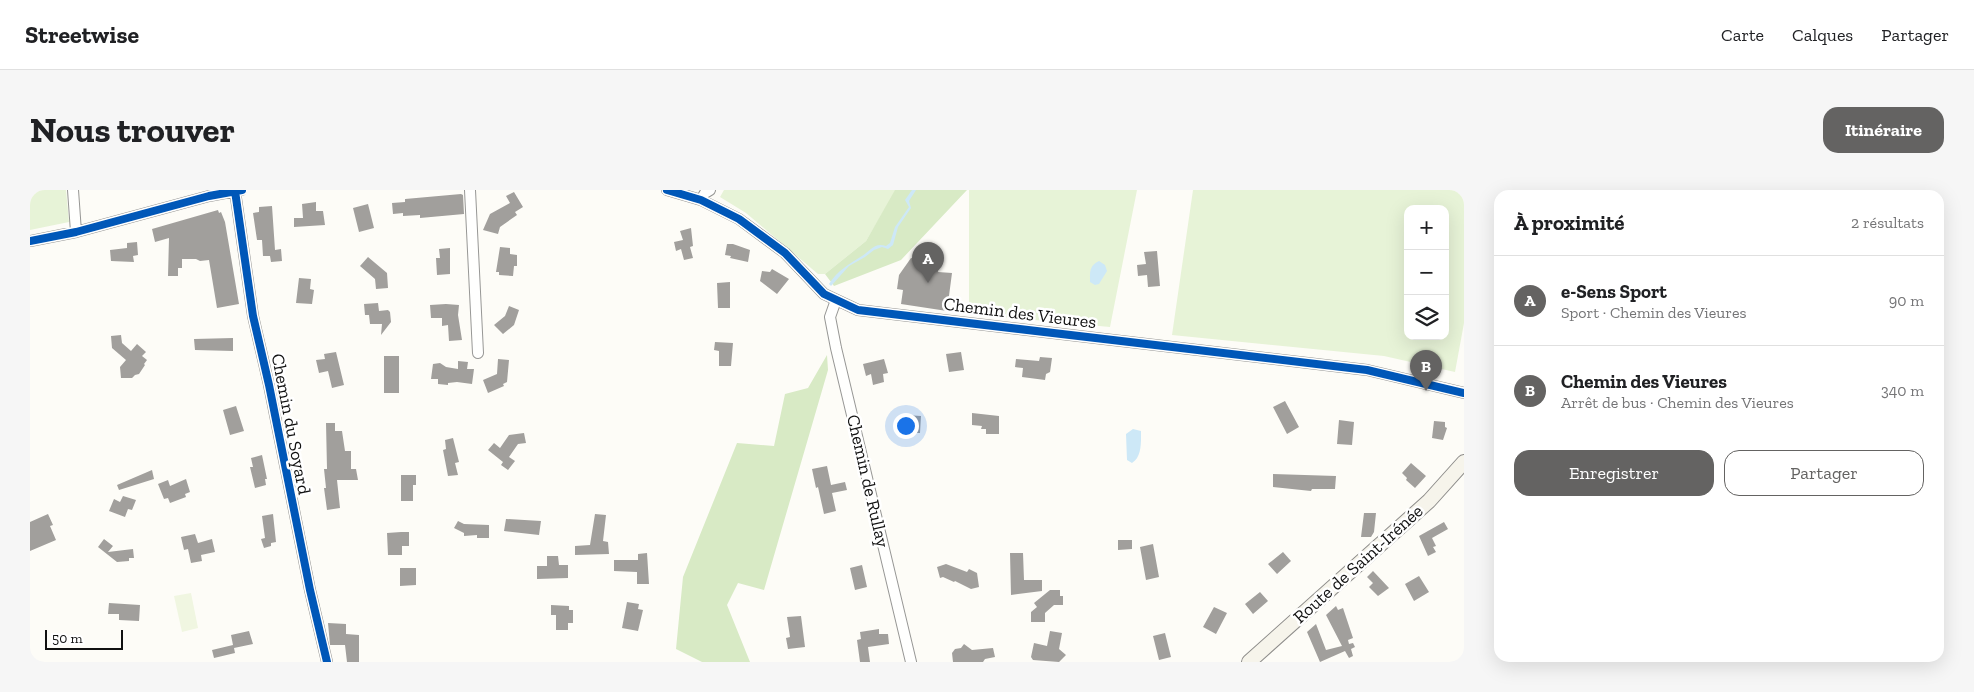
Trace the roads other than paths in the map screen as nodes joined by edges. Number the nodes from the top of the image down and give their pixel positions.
1 (74, 190) edge
2 (242, 190) edge
3 (470, 190) edge
4 (667, 190) edge
5 (710, 190) edge
6 (235, 191) edge
7 (701, 200) junction
8 (76, 232) junction
9 (30, 241) edge
10 (836, 300) junction
11 (478, 353) dead end
12 (1464, 392) edge
13 (1464, 462) edge
14 (327, 662) edge
15 (911, 662) edge
16 (1249, 662) edge

1 - 8 street
2 - 6 street
3 - 11 street
4 - 7 street, Chemin des Vieures
5 - 7 street
6 - 8 street
6 - 14 street, Chemin du Soyard
7 - 10 street, Chemin des Vieures
8 - 9 street
10 - 12 street, Chemin des Vieures
10 - 15 street, Chemin de Rullay
13 - 16 street, Route de Saint-Irénée

